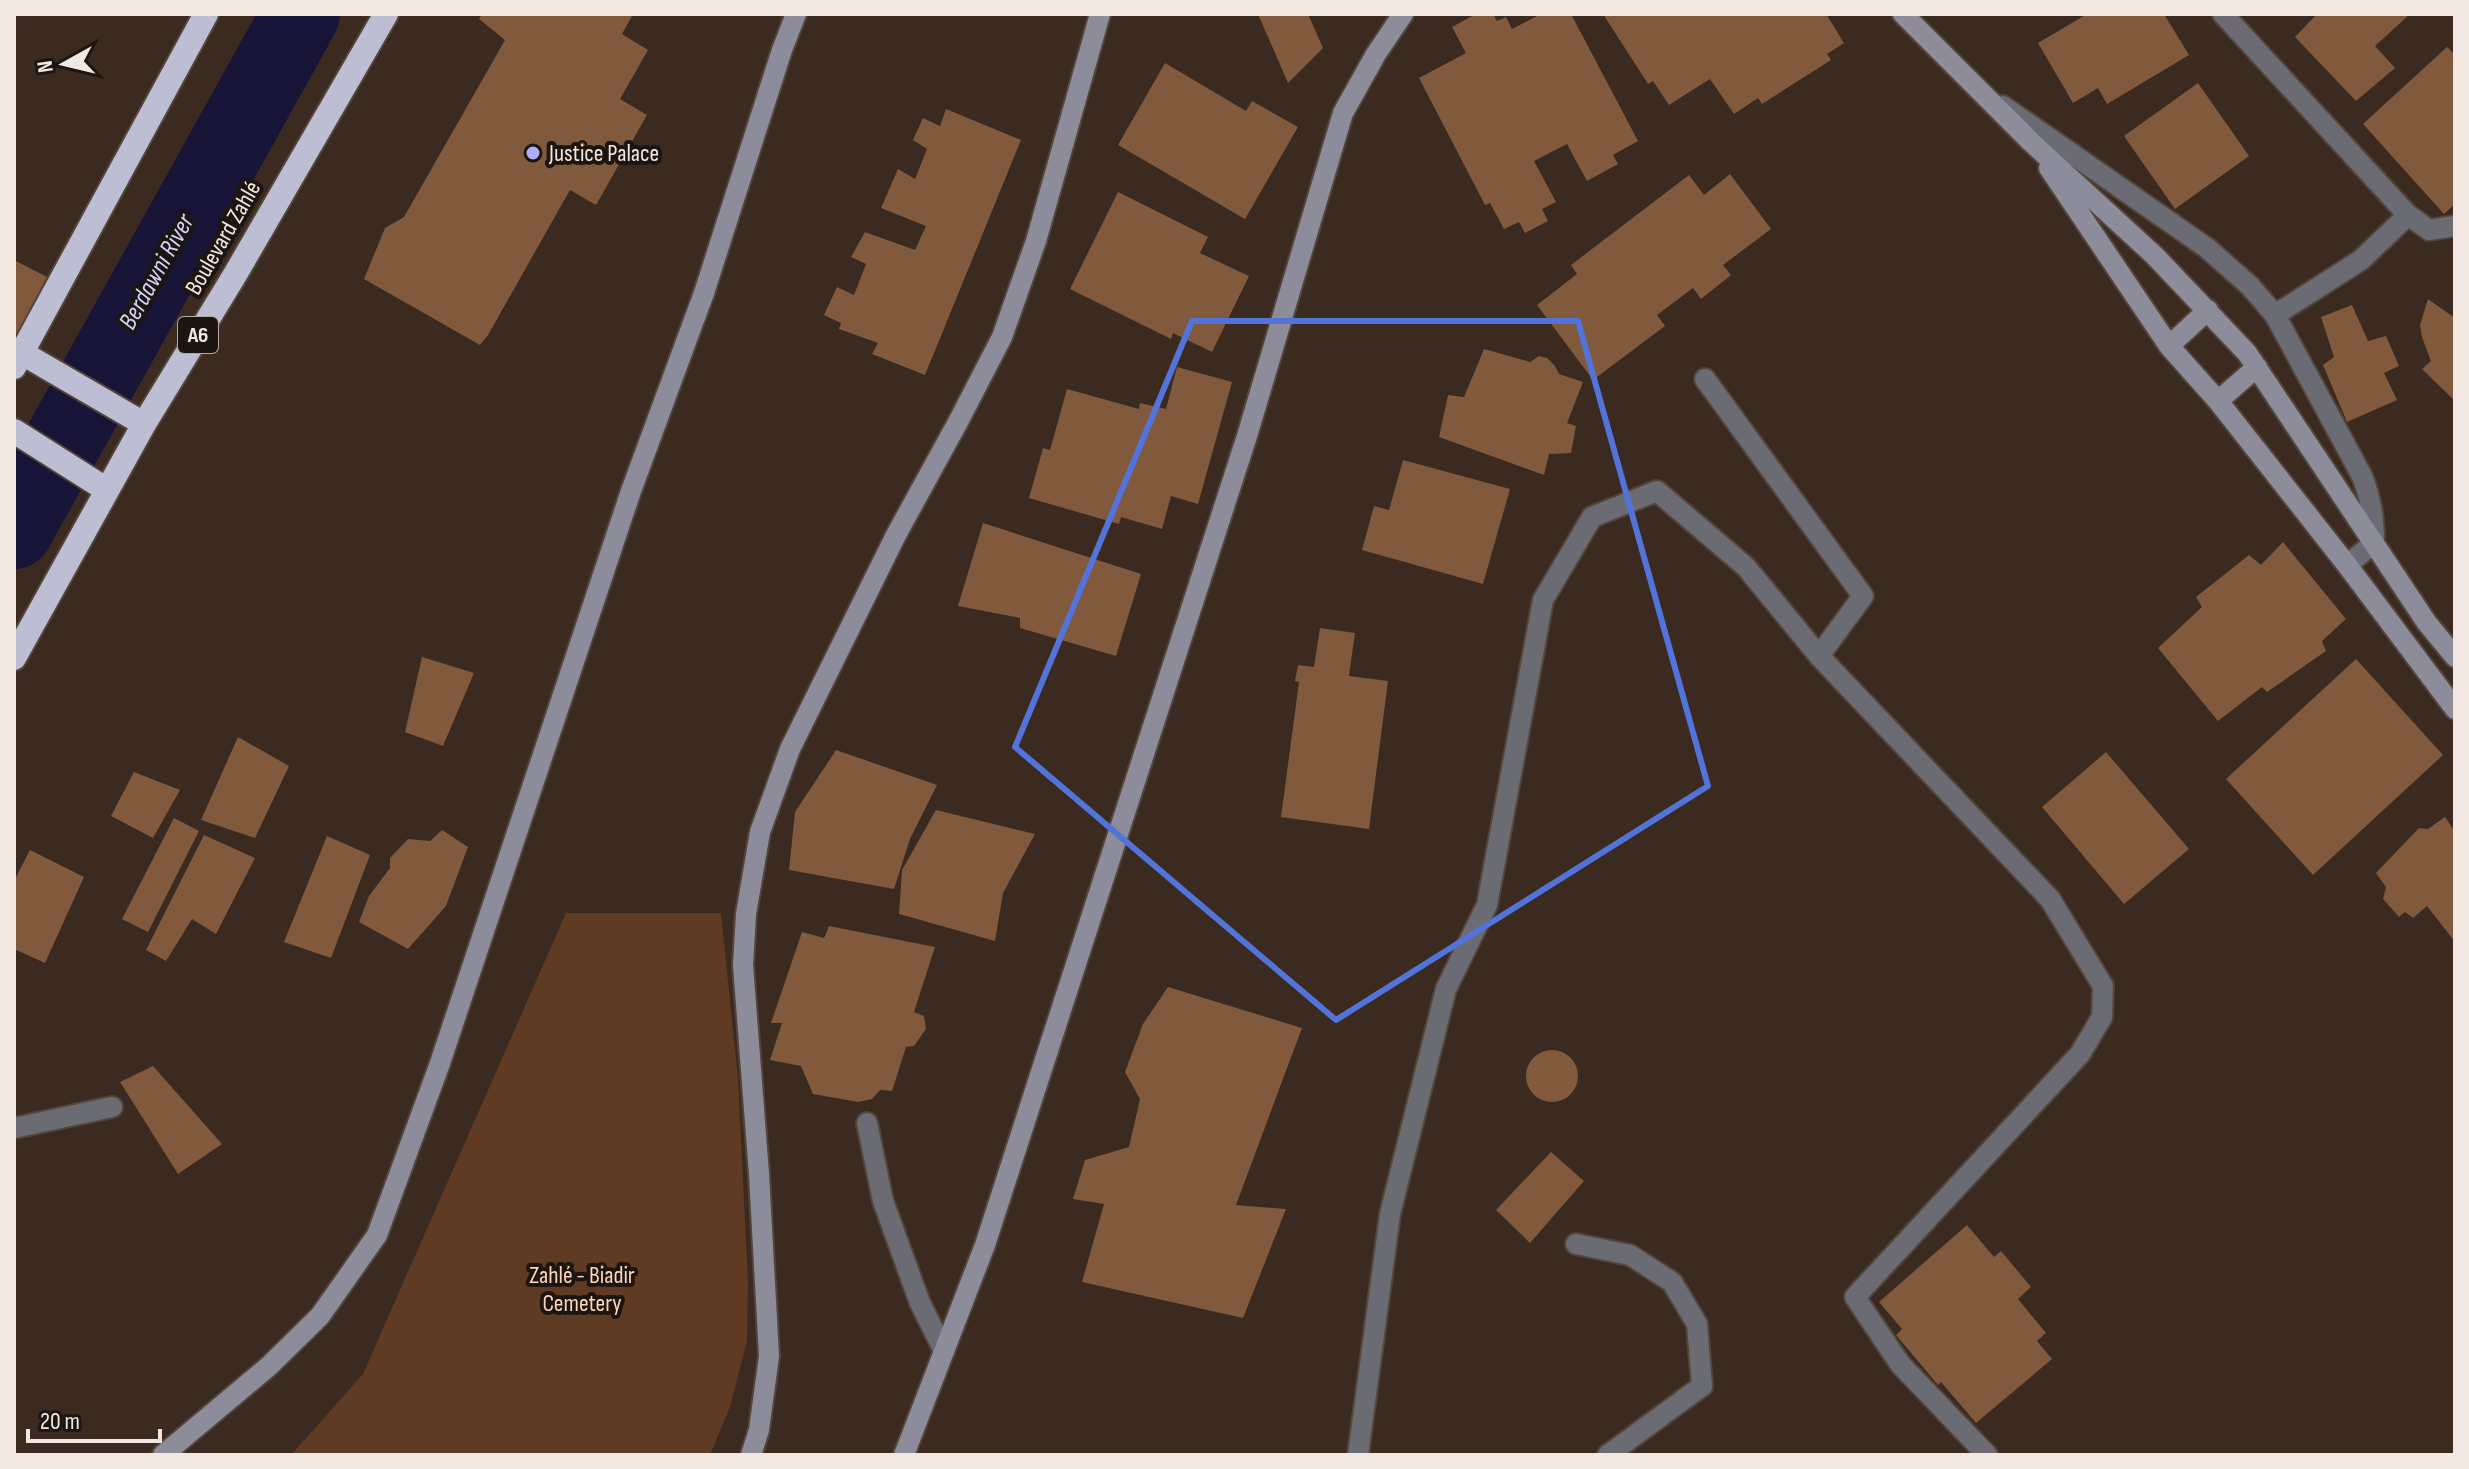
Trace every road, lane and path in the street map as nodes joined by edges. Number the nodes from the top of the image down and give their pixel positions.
1 (206, 14) edge
2 (386, 14) edge
3 (796, 14) edge
4 (1100, 14) edge
5 (1403, 14) edge
6 (1903, 14) edge
7 (2223, 14) edge
8 (1971, 83) junction
9 (2031, 142) junction
10 (2408, 215) junction
11 (2455, 226) edge
12 (2208, 310) junction
13 (2275, 315) junction
14 (2169, 346) junction
15 (18, 360) edge
16 (2257, 367) junction
17 (1705, 379) dead end
18 (2218, 401) junction
19 (144, 424) junction
20 (22, 436) edge
21 (107, 490) junction
22 (2374, 543) junction
23 (2347, 565) junction
24 (1819, 656) junction
25 (2455, 657) edge
26 (14, 658) edge
27 (2455, 709) edge
28 (112, 1107) dead end
29 (867, 1123) dead end
30 (14, 1128) edge
31 (1576, 1244) dead end
32 (944, 1351) junction
33 (163, 1455) edge
34 (751, 1455) edge
35 (904, 1455) edge
36 (1358, 1455) edge
37 (1608, 1455) edge
38 (1987, 1455) edge

1 - 15 highway
2 - 19 highway, Boulevard Zahlé / A6
3 - 33 street
4 - 34 street
5 - 32 street
6 - 8 street
7 - 10 street
8 - 9 street
8 - 13 street
9 - 12 street
9 - 14 street
10 - 11 street
10 - 13 street
12 - 14 street
12 - 16 street
13 - 22 street
14 - 18 street
15 - 19 highway
16 - 18 street
16 - 22 street
17 - 24 street
18 - 23 street
19 - 21 highway, Boulevard Zahlé / A6
20 - 21 highway
21 - 26 highway, Boulevard Zahlé / A6
22 - 23 street
22 - 25 street
23 - 27 street
24 - 36 street
24 - 38 street
28 - 30 street
29 - 32 street
31 - 37 street
32 - 35 street

